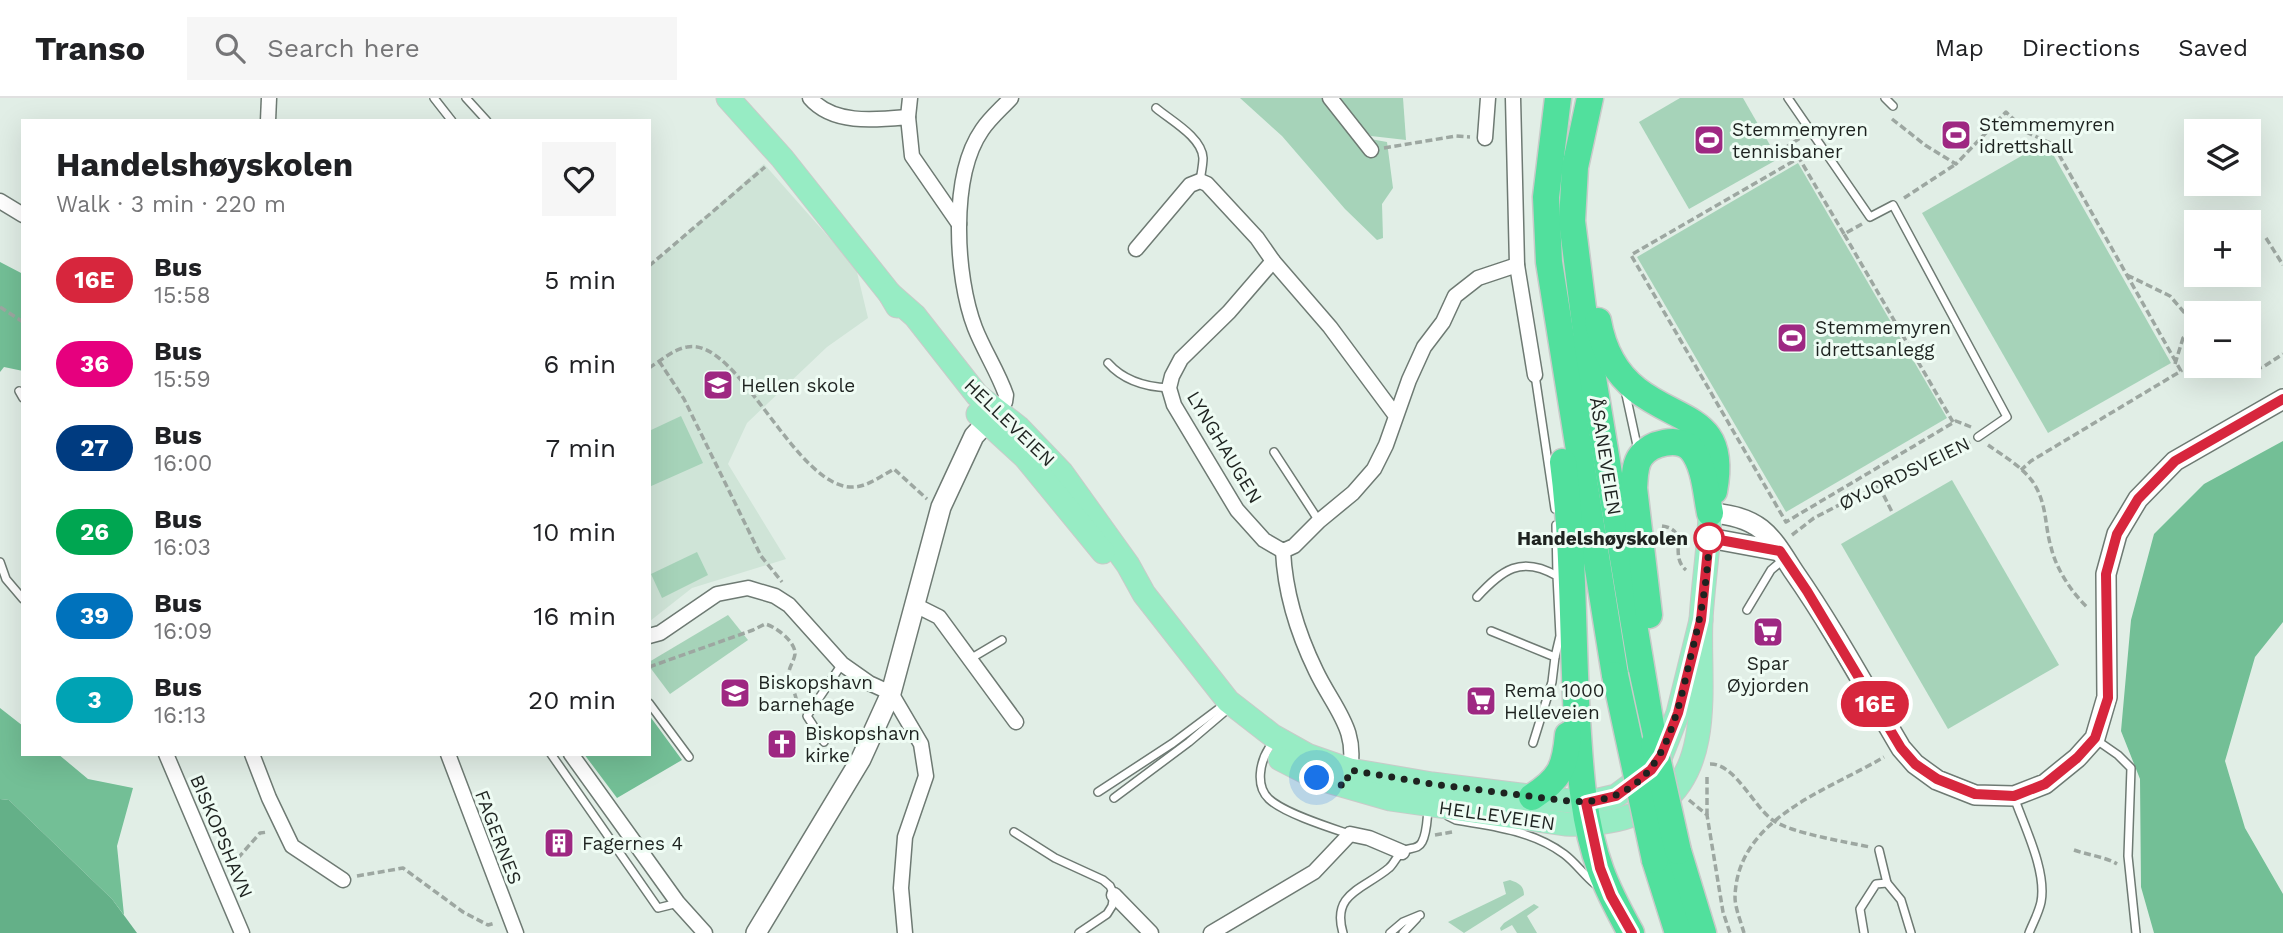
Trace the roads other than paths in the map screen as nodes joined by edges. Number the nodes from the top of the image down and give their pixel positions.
1 (270, 98) edge
2 (434, 98) edge
3 (466, 98) edge
4 (728, 98) edge
5 (810, 98) edge
6 (910, 98) edge
7 (1011, 98) edge
8 (1330, 98) edge
9 (1488, 98) edge
10 (1513, 98) edge
11 (1558, 98) edge
12 (1590, 98) edge
13 (1788, 98) edge
14 (1885, 98) edge
15 (1893, 106) road end
16 (1156, 108) dead end
17 (908, 117) junction
18 (268, 119) edge
19 (450, 119) edge
20 (485, 119) edge
21 (1485, 138) dead end
22 (1378, 149) road end
23 (1200, 181) junction
24 (0, 201) edge
25 (21, 214) edge
26 (959, 224) junction
27 (1136, 248) dead end
28 (1273, 261) junction
29 (1517, 265) junction
30 (1577, 272) junction
31 (1108, 363) dead end
32 (1620, 374) junction
33 (1535, 375) joint
34 (1169, 388) junction
35 (2283, 399) edge
36 (1571, 409) junction
37 (991, 416) junction
38 (1395, 416) junction
39 (1978, 437) road end
40 (1274, 452) dead end
41 (1639, 458) junction
42 (1319, 521) junction
43 (1710, 526) junction
44 (1283, 551) junction
45 (1782, 555) junction
46 (0, 562) edge
47 (1557, 576) junction
48 (21, 597) edge
49 (1477, 597) dead end
50 (913, 604) junction
51 (1747, 610) dead end
52 (1701, 620) junction
53 (1490, 631) dead end
54 (651, 635) edge
55 (1002, 640) dead end
56 (1555, 657) junction
57 (970, 659) junction
58 (842, 664) junction
59 (1647, 664) junction
60 (891, 693) junction
61 (1232, 705) junction
62 (651, 706) edge
63 (1016, 722) dead end
64 (1577, 722) junction
65 (2095, 738) junction
66 (824, 742) dead end
67 (1533, 743) dead end
68 (1269, 748) junction
69 (167, 756) edge
70 (253, 756) edge
71 (449, 756) edge
72 (552, 756) edge
73 (572, 756) edge
74 (689, 757) dead end
75 (1348, 778) junction
76 (1098, 792) dead end
77 (1431, 795) junction
78 (2014, 796) junction
79 (1114, 797) dead end
80 (1532, 797) junction
81 (1588, 814) junction
82 (1014, 832) dead end
83 (1350, 834) junction
84 (1879, 850) road end
85 (1402, 852) junction
86 (1667, 855) junction
87 (343, 880) road end
88 (1887, 883) junction
89 (1114, 895) junction
90 (1611, 896) junction
91 (678, 903) junction
92 (242, 933) edge
93 (516, 933) edge
94 (705, 933) edge
95 (756, 933) edge
96 (905, 933) edge
97 (1079, 933) edge
98 (1151, 933) edge
99 (1211, 933) edge
100 (1343, 933) edge
101 (1390, 933) edge
102 (1403, 933) edge
103 (1632, 933) edge
104 (1678, 933) edge
105 (1703, 933) edge
106 (1864, 933) edge
107 (1911, 933) edge
108 (2029, 933) edge
109 (2136, 933) edge

1 - 18 street
2 - 19 lane
3 - 20 lane
4 - 37 main road, HELLEVEIEN
5 - 17 street
6 - 17 street
7 - 26 street
8 - 22 street
9 - 21 street
10 - 29 street
11 - 36 highway, ÅSANEVEIEN
12 - 30 highway, ÅSANEVEIEN
13 - 39 lane
14 - 15 lane
16 - 23 lane
17 - 26 street
23 - 27 street
23 - 28 street
24 - 25 street
26 - 37 street
28 - 34 street, LYNGHAUGEN
28 - 38 street
29 - 33 street
29 - 38 street
30 - 32 highway
30 - 59 highway, ÅSANEVEIEN
31 - 34 lane, LYNGHAUGEN
32 - 41 lane
32 - 43 highway
33 - 47 lane
34 - 44 street, LYNGHAUGEN
35 - 65 street
36 - 64 highway
36 - 86 highway, ÅSANEVEIEN, bridge
37 - 50 street
37 - 61 main road, HELLEVEIEN
38 - 42 street
40 - 42 lane
41 - 43 highway
41 - 59 highway
42 - 44 street
43 - 45 street
43 - 52 main road, HELLEVEIEN
44 - 75 street
45 - 51 lane
45 - 78 street
46 - 48 lane
47 - 49 lane
47 - 56 lane
50 - 57 street
50 - 60 street
52 - 81 main road, HELLEVEIEN
52 - 81 main road, HELLEVEIEN
53 - 56 lane
54 - 58 street
55 - 57 lane
56 - 67 lane
57 - 63 street
58 - 60 street
58 - 66 lane
59 - 86 highway, ÅSANEVEIEN, bridge
60 - 95 street
60 - 96 street
61 - 68 main road, HELLEVEIEN
61 - 75 main road, HELLEVEIEN
61 - 76 lane
61 - 79 lane
62 - 74 lane
64 - 80 highway
64 - 81 highway
65 - 78 street
65 - 109 lane
68 - 75 main road, HELLEVEIEN
68 - 83 lane
69 - 92 street, BISKOPSHAVN
70 - 87 street
71 - 93 street, FAGERNES
72 - 91 lane
73 - 91 street
75 - 77 main road, HELLEVEIEN
77 - 80 main road, HELLEVEIEN
77 - 81 main road, HELLEVEIEN
77 - 85 lane, HELLEVEIEN
77 - 90 lane
78 - 108 lane
80 - 81 main road, HELLEVEIEN
81 - 90 highway
82 - 89 lane
83 - 85 street
83 - 99 street
84 - 88 lane
85 - 100 lane
86 - 104 highway, ÅSANEVEIEN
86 - 105 highway, ÅSANEVEIEN
88 - 106 lane
88 - 107 lane
89 - 97 lane
89 - 98 street
90 - 103 highway
91 - 94 street
101 - 102 lane

